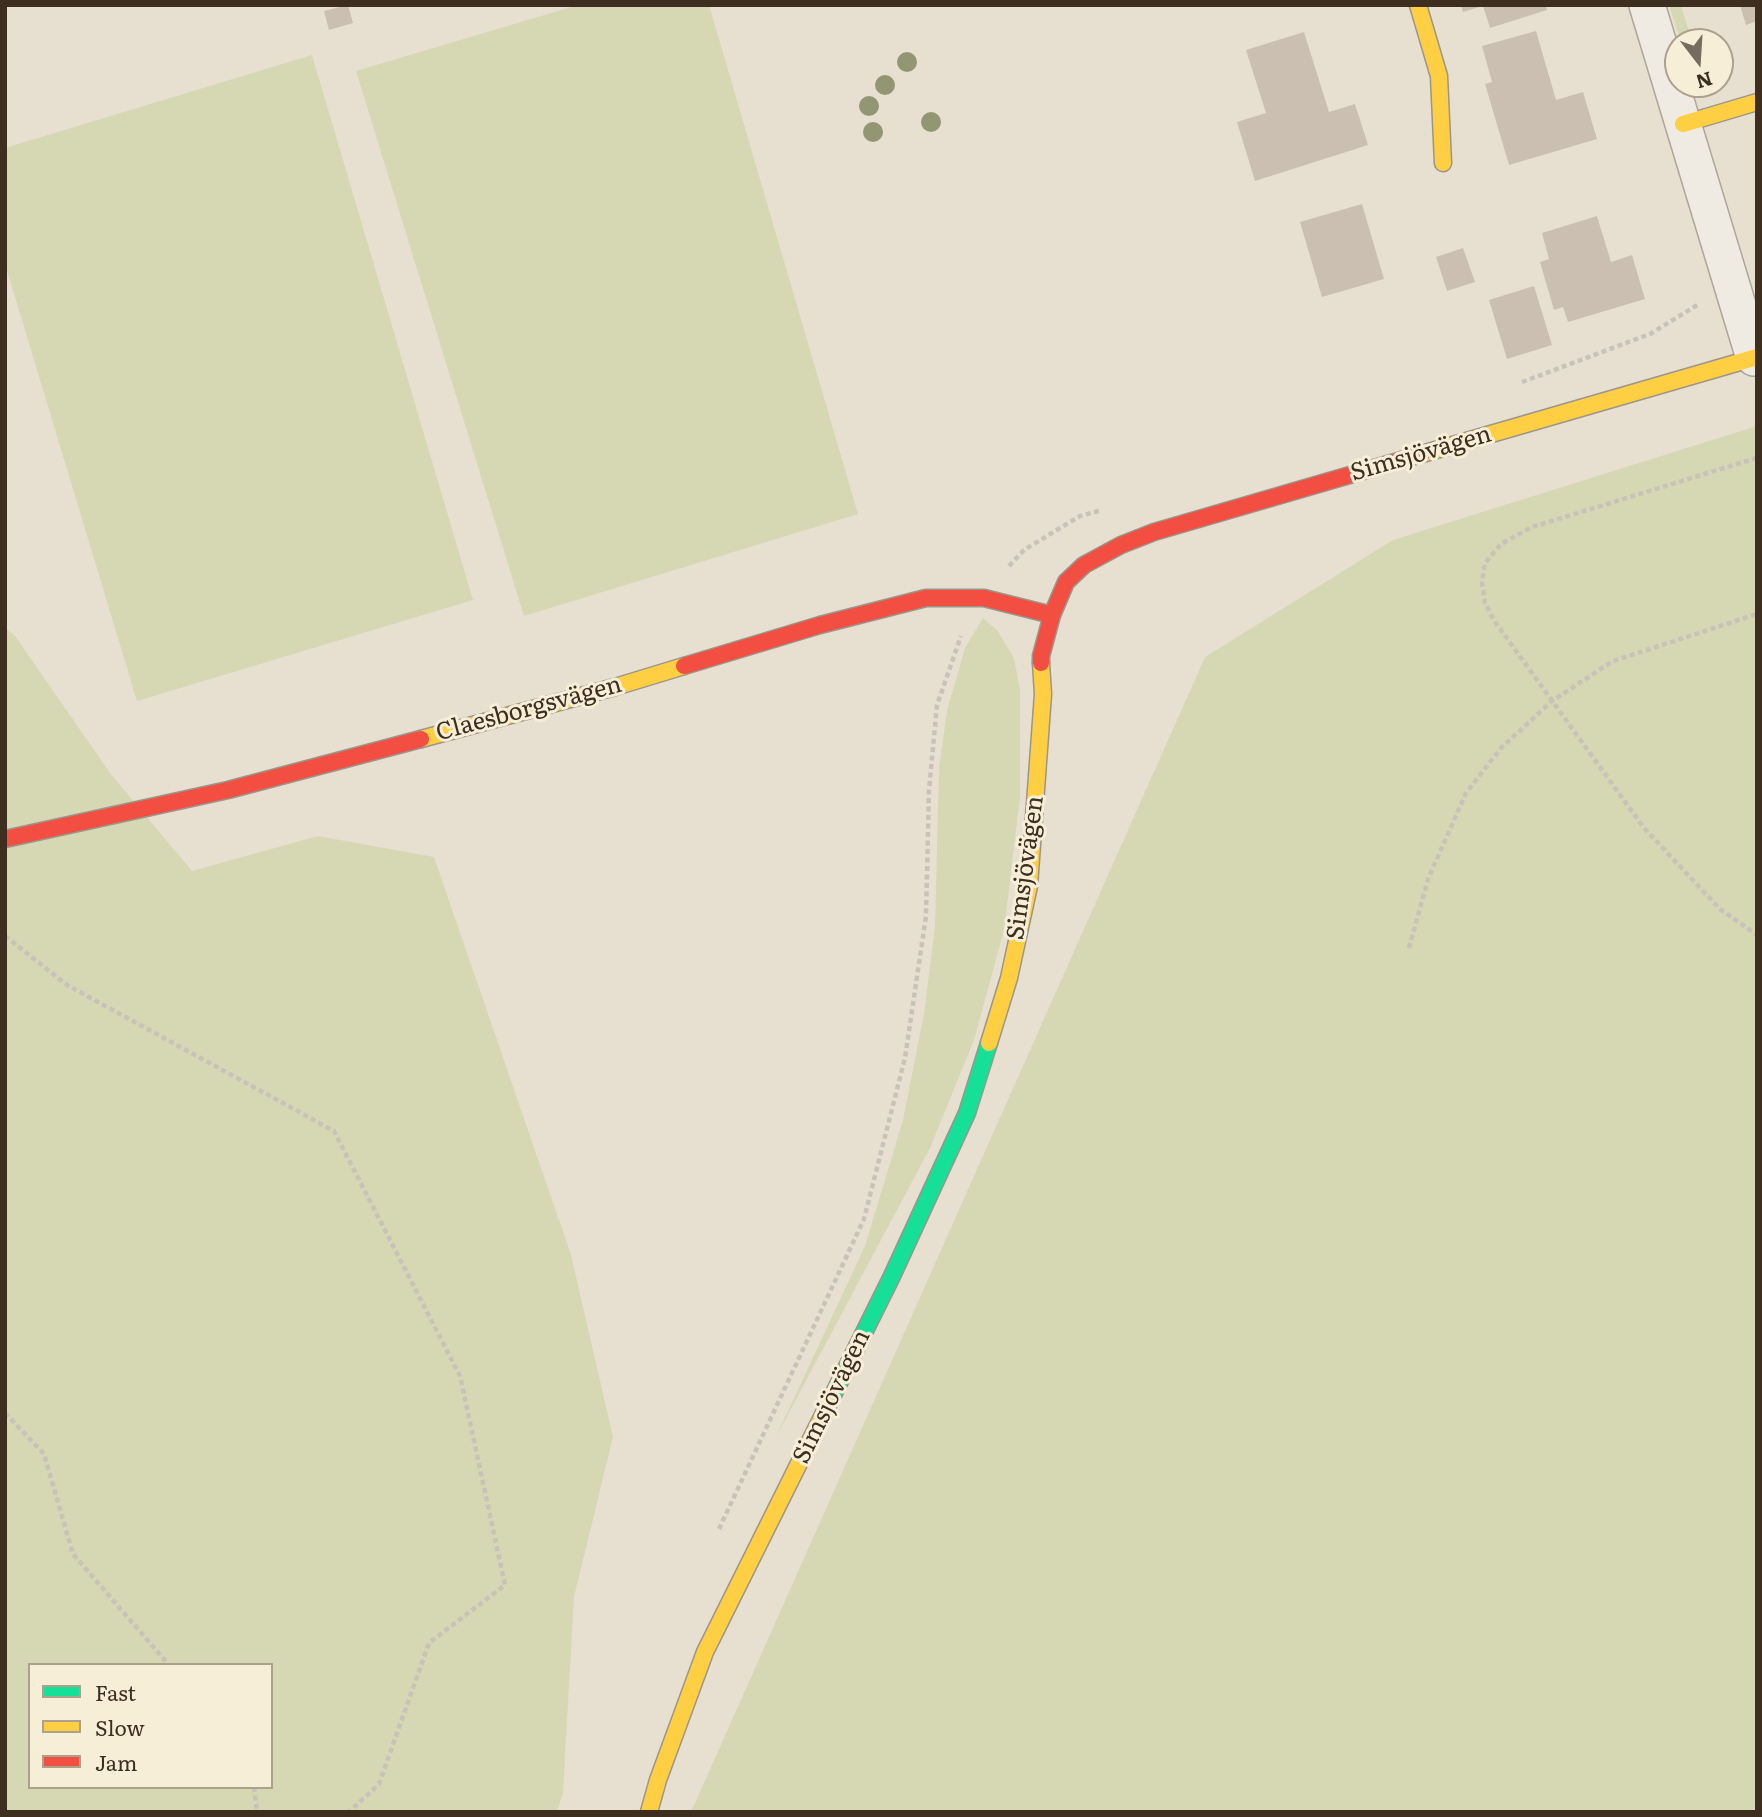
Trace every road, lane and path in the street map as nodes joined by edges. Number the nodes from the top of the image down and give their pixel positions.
1 (1418, 5) edge
2 (1647, 5) edge
3 (1757, 103) edge
4 (1683, 124) junction
5 (1443, 163) dead end
6 (1755, 357) edge
7 (1757, 458) edge
8 (1757, 614) edge
9 (1052, 615) junction
10 (962, 633) dead end
11 (1552, 701) junction
12 (5, 839) edge
13 (1757, 935) edge
14 (5, 936) edge
15 (1409, 948) dead end
16 (5, 1413) edge
17 (719, 1532) dead end
18 (167, 1663) edge
19 (254, 1789) edge
20 (257, 1812) edge
21 (349, 1812) edge
22 (649, 1812) edge

1 - 5 street
2 - 4 street
3 - 4 street
4 - 6 street
6 - 9 street, Simsjövägen
7 - 11 path
8 - 11 path
9 - 12 street, Claesborgsvägen
9 - 22 street, Simsjövägen
10 - 17 path
11 - 13 path
11 - 15 path
14 - 21 path
16 - 18 path
19 - 20 path

